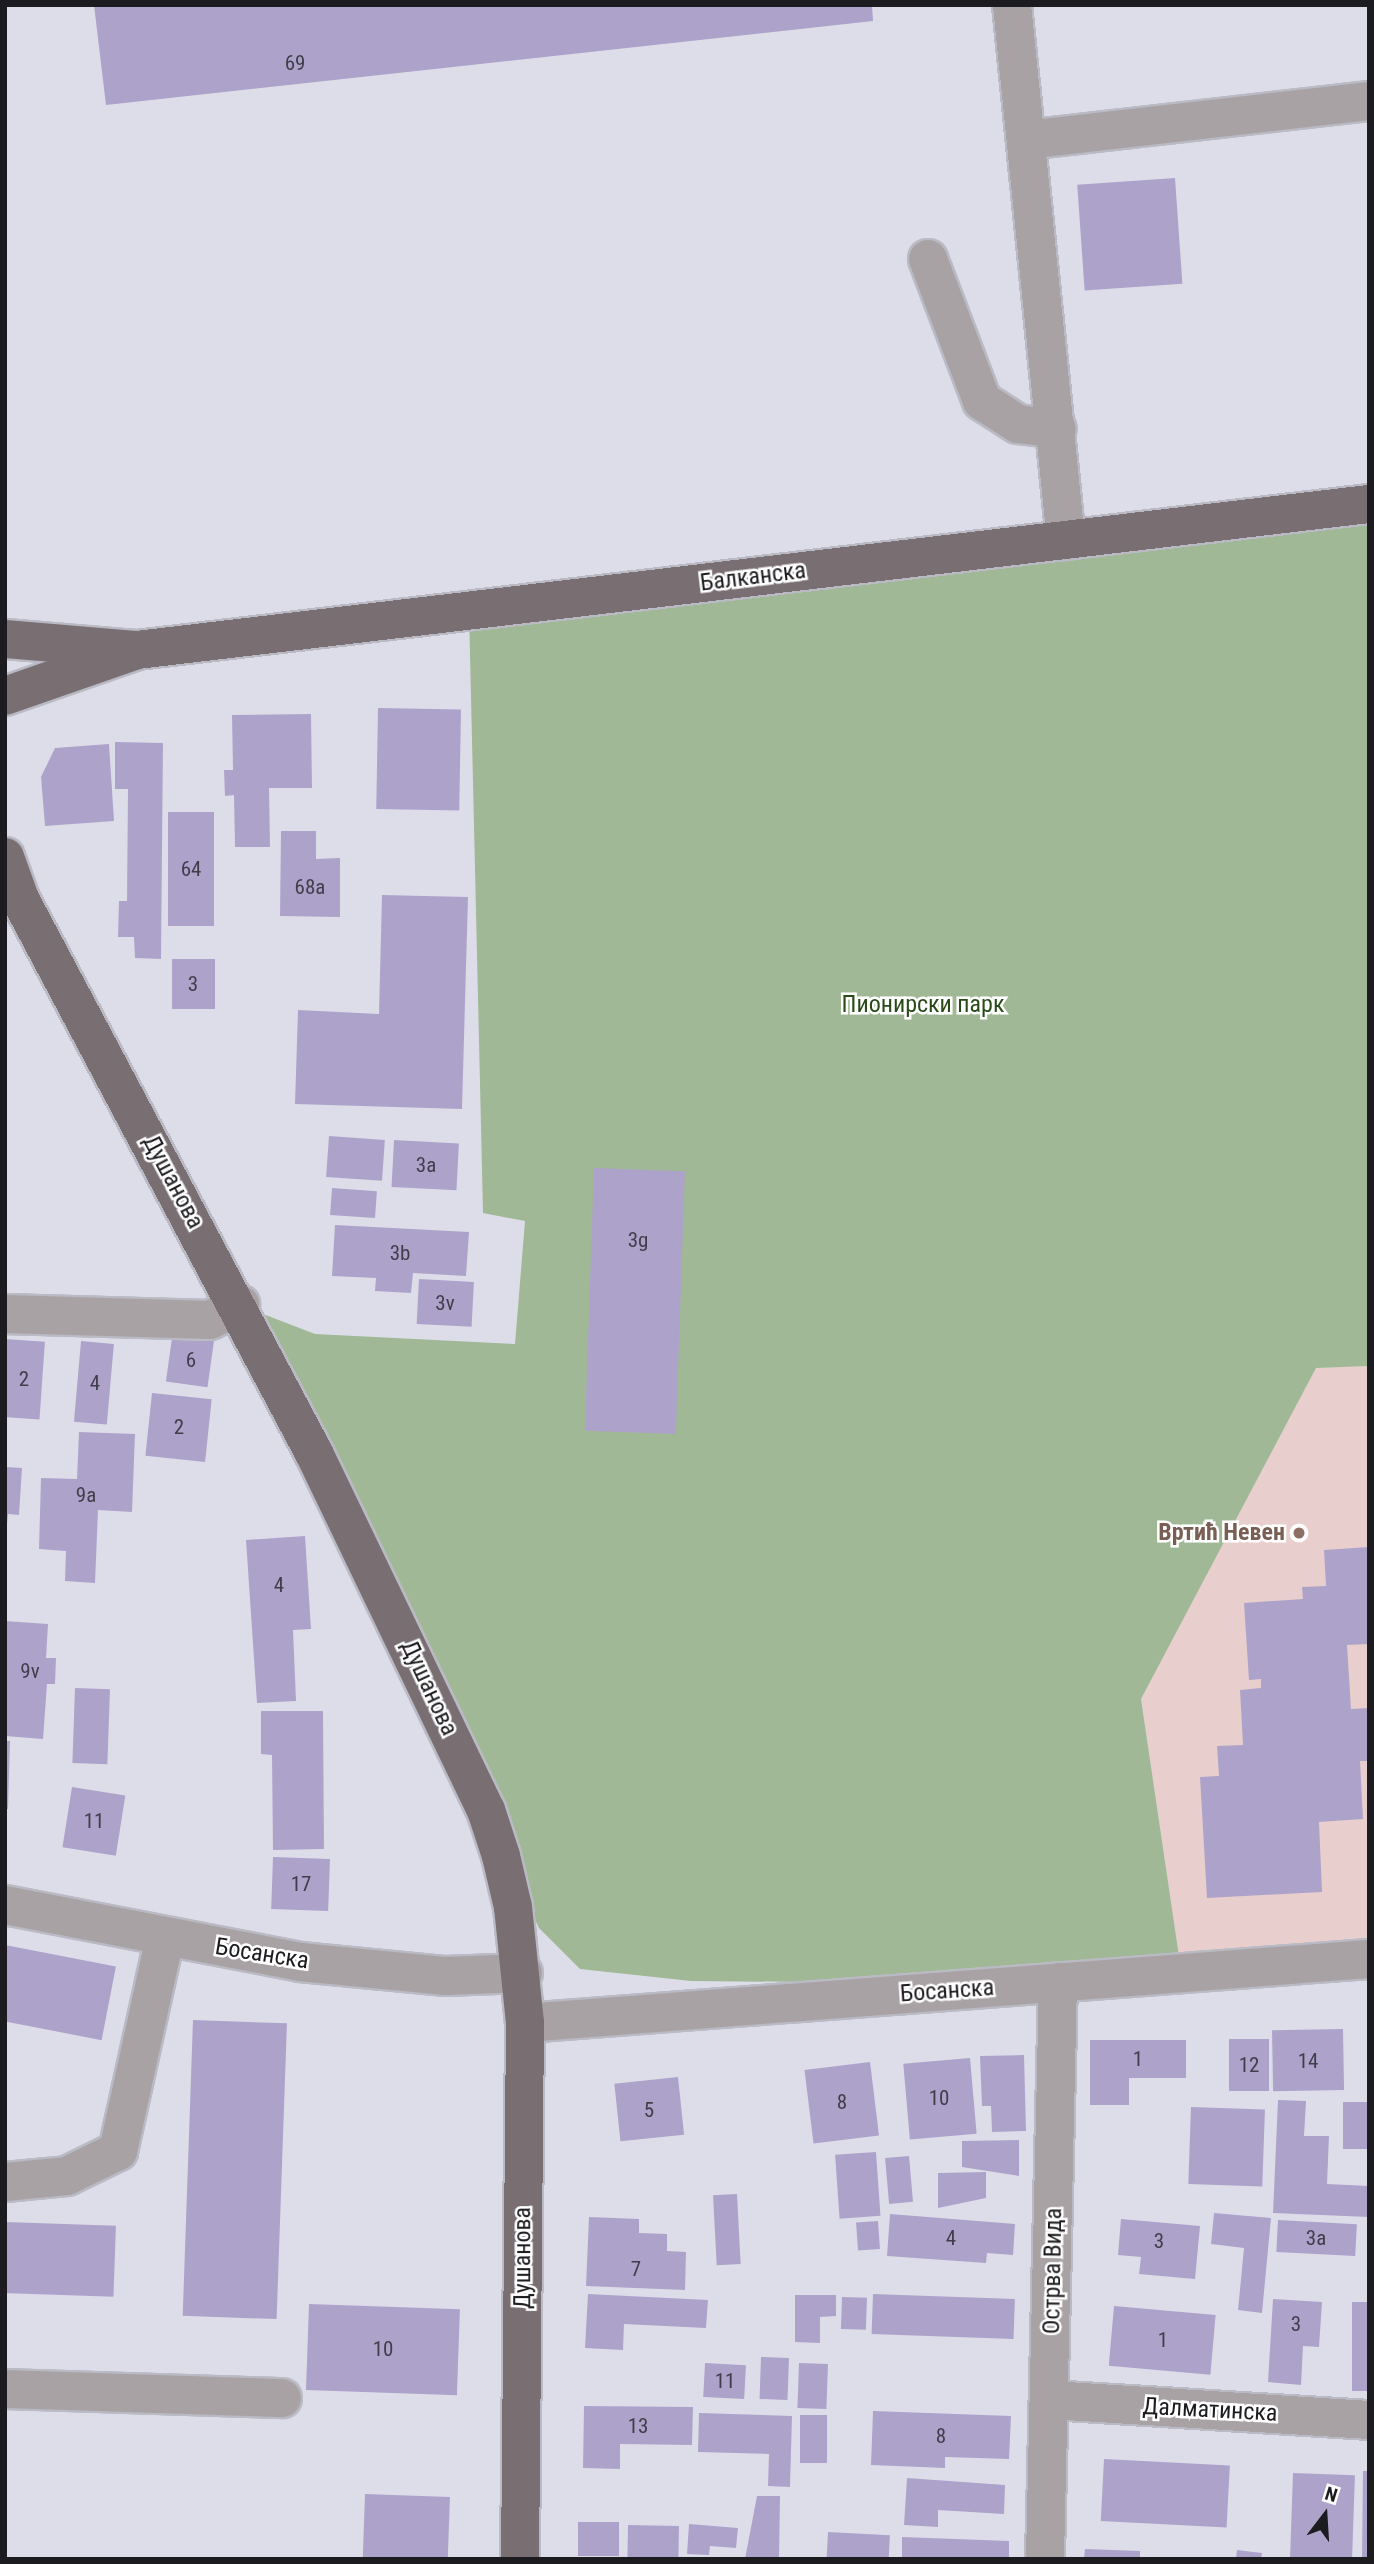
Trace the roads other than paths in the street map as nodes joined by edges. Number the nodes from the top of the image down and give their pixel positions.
1 (1012, 5) edge
2 (1369, 101) edge
3 (1026, 140) junction
4 (928, 259) dead end
5 (1057, 429) junction
6 (1369, 505) edge
7 (1066, 540) junction
8 (5, 639) edge
9 (137, 650) junction
10 (5, 696) edge
11 (5, 857) edge
12 (13, 890) edge
13 (240, 1305) junction
14 (5, 1314) edge
15 (5, 1905) edge
16 (165, 1937) junction
17 (1369, 1959) edge
18 (523, 1973) junction
19 (1058, 1982) junction
20 (525, 2023) junction
21 (5, 2182) edge
22 (5, 2389) edge
23 (282, 2398) dead end
24 (1051, 2400) junction
25 (1369, 2420) edge
26 (520, 2559) edge
27 (1045, 2559) edge

1 - 3 street
2 - 3 street
3 - 5 street
4 - 5 street
5 - 7 street
6 - 7 main road, Балканска
7 - 9 main road, Балканска
8 - 9 main road, Балканска
9 - 10 main road, Балканска
11 - 12 main road, Душанова
12 - 13 main road, Душанова
13 - 14 street
13 - 18 main road, Душанова
15 - 16 street, Босанска
16 - 18 street, Босанска
16 - 21 street
17 - 19 street, Босанска
18 - 20 main road, Душанова
19 - 20 street, Босанска
19 - 24 street, Острва Вида
20 - 26 main road, Душанова
22 - 23 street
24 - 25 street, Далматинска
24 - 27 street, Острва Вида

